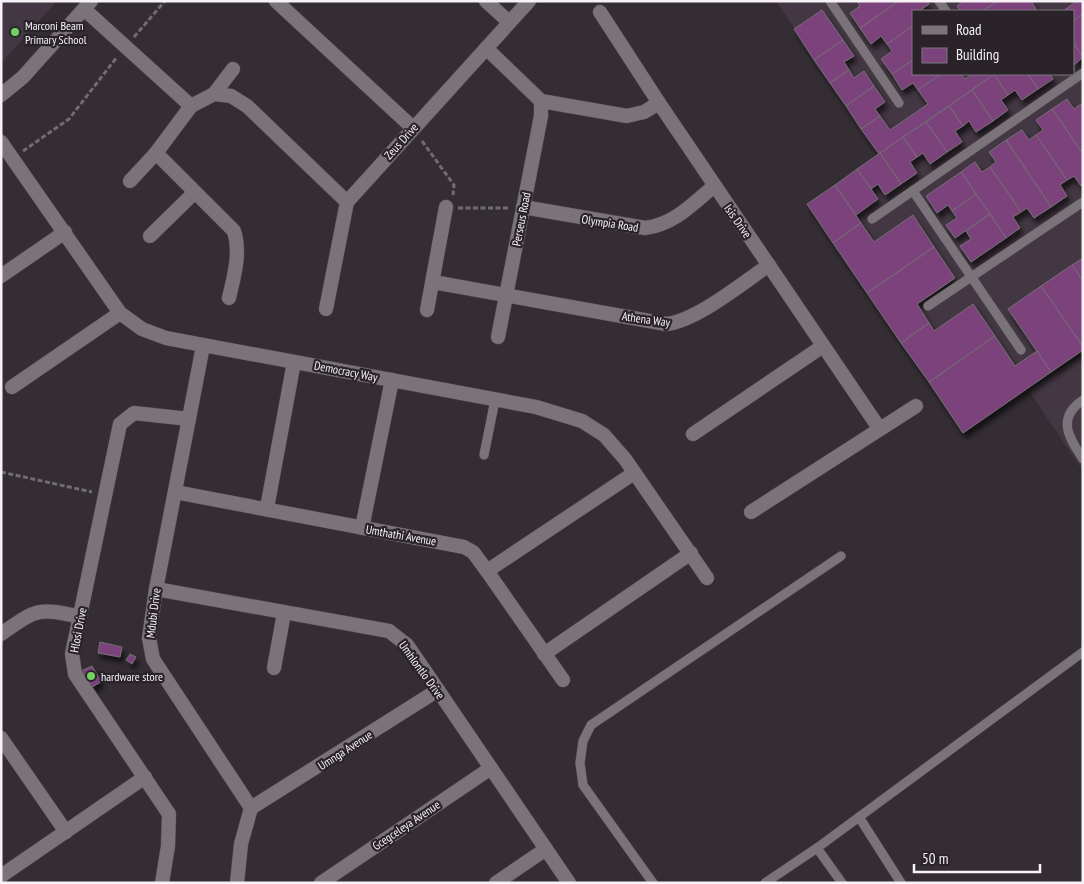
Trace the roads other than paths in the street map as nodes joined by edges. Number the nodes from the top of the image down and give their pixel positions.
1 (276, 1) edge
2 (486, 1) edge
3 (529, 1) edge
4 (830, 1) edge
5 (87, 5) edge
6 (600, 12) dead end
7 (509, 22) junction
8 (486, 48) junction
9 (233, 69) dead end
10 (1083, 73) edge
11 (214, 94) junction
12 (1, 96) edge
13 (541, 101) junction
14 (659, 103) junction
15 (899, 103) dead end
16 (190, 106) junction
17 (413, 128) junction
18 (1, 142) edge
19 (156, 153) junction
20 (130, 181) dead end
21 (714, 186) junction
22 (913, 191) junction
23 (194, 193) junction
24 (348, 202) junction
25 (1083, 202) edge
26 (523, 207) junction
27 (450, 208) road end
28 (872, 219) dead end
29 (65, 232) junction
30 (150, 236) dead end
31 (769, 265) junction
32 (1, 276) edge
33 (971, 277) junction
34 (433, 282) junction
35 (507, 294) junction
36 (230, 298) dead end
37 (928, 306) dead end
38 (326, 309) dead end
39 (427, 310) dead end
40 (120, 313) junction
41 (498, 337) dead end
42 (203, 346) junction
43 (823, 346) junction
44 (1021, 350) dead end
45 (294, 362) junction
46 (392, 380) junction
47 (12, 386) dead end
48 (495, 400) junction
49 (1083, 400) edge
50 (916, 406) dead end
51 (189, 420) junction
52 (879, 428) junction
53 (693, 434) dead end
54 (484, 455) dead end
55 (1083, 459) edge
56 (634, 473) junction
57 (175, 492) junction
58 (267, 508) junction
59 (751, 512) dead end
60 (362, 528) junction
61 (690, 553) junction
62 (840, 556) dead end
63 (487, 571) junction
64 (707, 578) dead end
65 (156, 589) junction
66 (284, 613) junction
67 (80, 617) junction
68 (1, 634) edge
69 (1083, 652) edge
70 (544, 654) junction
71 (274, 668) dead end
72 (563, 680) dead end
73 (438, 690) junction
74 (3, 745) edge
75 (490, 768) junction
76 (145, 777) junction
77 (251, 808) junction
78 (859, 816) junction
79 (66, 832) junction
80 (817, 848) junction
81 (546, 849) junction
82 (1, 876) edge
83 (162, 883) edge
84 (237, 883) edge
85 (320, 883) edge
86 (496, 883) edge
87 (569, 883) edge
88 (653, 883) edge
89 (765, 883) edge
90 (842, 883) edge
91 (901, 883) edge

1 - 17 street
2 - 7 street
3 - 7 street, Zeus Drive
4 - 15 lane
5 - 12 street
5 - 16 street
6 - 14 street, Isis Drive
7 - 8 street, Zeus Drive
8 - 13 street
8 - 17 street, Zeus Drive
9 - 11 street
10 - 22 lane
11 - 16 street
11 - 24 street
13 - 14 street
13 - 26 street, Perseus Road
14 - 21 street, Isis Drive
16 - 19 street
17 - 24 street, Zeus Drive
18 - 29 street, Democracy Way
19 - 20 street
19 - 23 street
21 - 26 street, Olympia Road
21 - 31 street, Isis Drive
22 - 28 lane
22 - 33 lane
23 - 30 street
23 - 36 street
24 - 38 street, Zeus Drive
25 - 33 lane
26 - 35 street, Perseus Road
27 - 34 street
29 - 32 street
29 - 40 street, Democracy Way
31 - 35 street, Athena Way
31 - 43 street, Isis Drive
33 - 37 lane
33 - 44 lane
34 - 35 street, Athena Way
34 - 39 street
35 - 41 street, Perseus Road
40 - 42 street, Democracy Way
40 - 47 street
42 - 45 street, Democracy Way
42 - 51 street, Mdubi Drive
43 - 52 street, Isis Drive
43 - 53 street
45 - 46 street, Democracy Way
45 - 58 street
46 - 48 street, Democracy Way
46 - 60 street
48 - 54 lane
48 - 56 street, Democracy Way
49 - 55 lane
50 - 52 street
51 - 57 street, Mdubi Drive
51 - 67 street, Hlosi Drive
52 - 59 street
56 - 61 street, Democracy Way
56 - 63 street
57 - 58 street, Umthathi Avenue
57 - 65 street, Mdubi Drive
58 - 60 street, Umthathi Avenue
60 - 63 street, Umthathi Avenue
61 - 64 street, Democracy Way
61 - 70 street
62 - 88 lane
63 - 70 street, Umthathi Avenue
65 - 66 street, Umhlontlo Drive
65 - 77 street, Mdubi Drive
66 - 71 street
66 - 73 street, Umhlontlo Drive
67 - 68 street
67 - 76 street, Hlosi Drive
69 - 78 lane
70 - 72 street, Umthathi Avenue
73 - 75 street, Umhlontlo Drive
73 - 77 street, Umnga Avenue
74 - 79 street
75 - 81 street, Umhlontlo Drive
75 - 85 street, Gcegceleya Avenue
76 - 79 street
76 - 83 street, Hlosi Drive
77 - 84 street
78 - 80 lane
78 - 91 lane
79 - 82 street
80 - 89 lane
80 - 90 lane
81 - 86 street
81 - 87 street, Umhlontlo Drive

